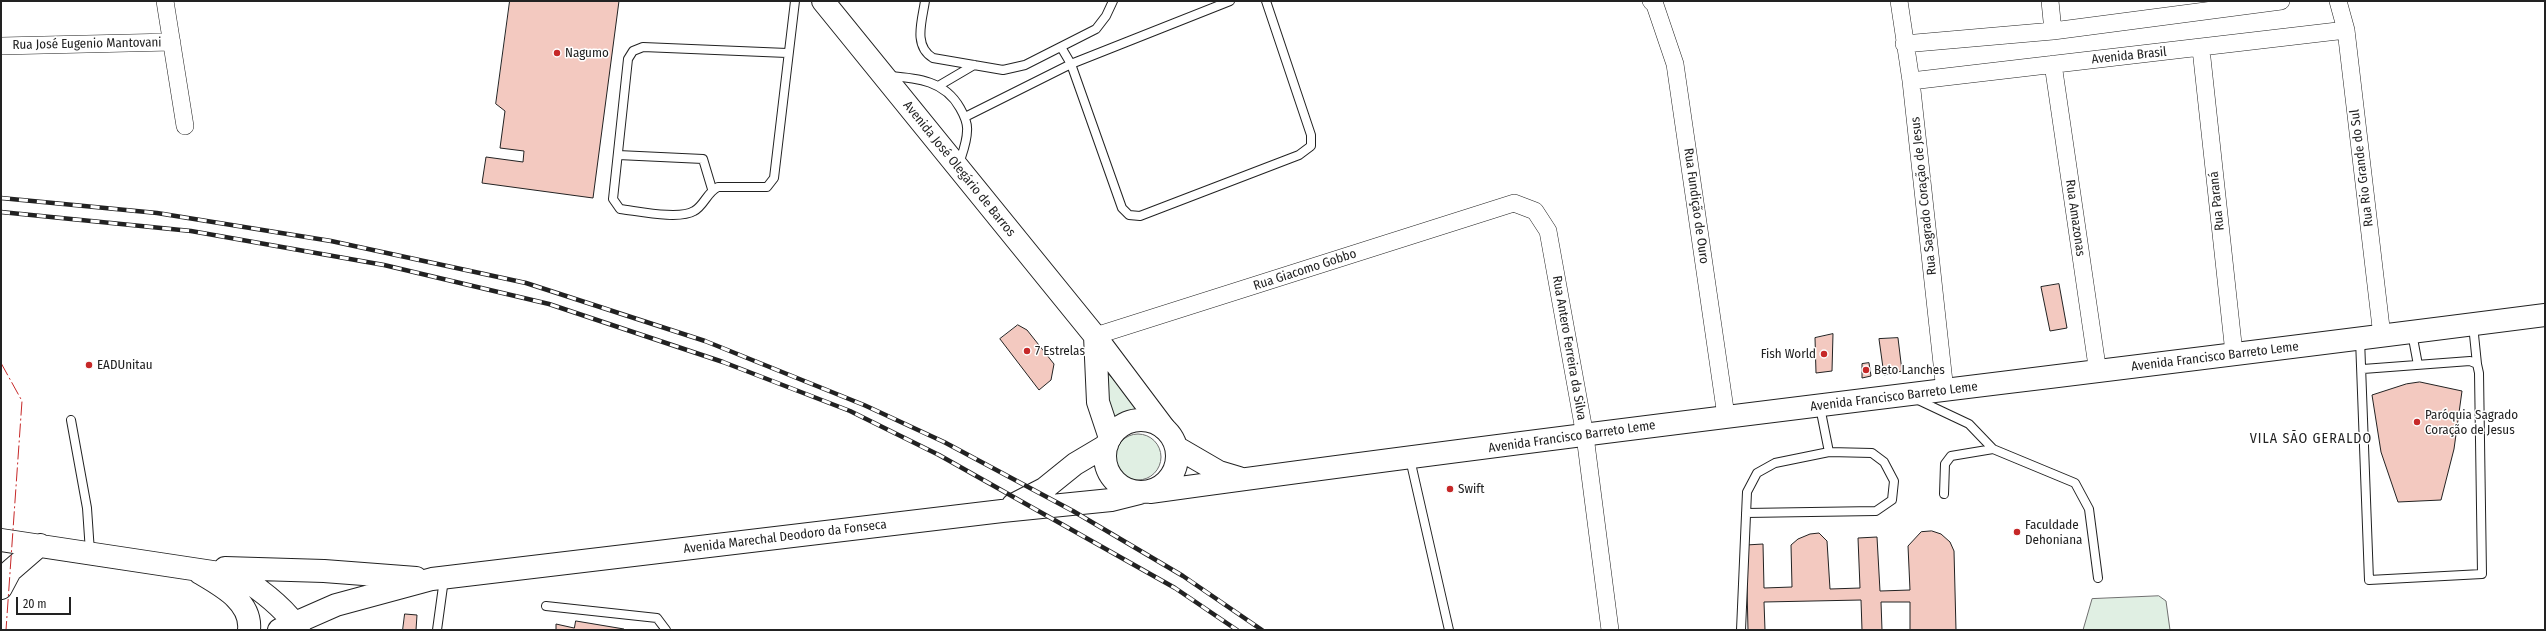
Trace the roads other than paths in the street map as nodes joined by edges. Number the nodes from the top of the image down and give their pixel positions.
1 (165, 1) edge
2 (794, 1) edge
3 (823, 1) edge
4 (925, 1) edge
5 (1113, 1) edge
6 (1230, 1) edge
7 (1266, 1) edge
8 (1651, 1) edge
9 (1899, 1) edge
10 (2050, 1) edge
11 (2281, 1) edge
12 (2338, 1) edge
13 (2201, 7) edge
14 (2346, 30) junction
15 (2053, 32) junction
16 (172, 42) junction
17 (1904, 44) junction
18 (1, 46) edge
19 (1062, 47) junction
20 (2201, 49) junction
21 (787, 53) junction
22 (1071, 64) junction
23 (2053, 64) junction
24 (974, 65) junction
25 (884, 76) junction
26 (1911, 81) junction
27 (940, 85) junction
28 (966, 117) junction
29 (185, 126) dead end
30 (618, 155) junction
31 (958, 167) junction
32 (712, 189) junction
33 (1514, 203) joint
34 (2545, 315) edge
35 (2473, 324) junction
36 (2412, 332) junction
37 (1095, 336) junction
38 (2382, 336) junction
39 (2360, 338) junction
40 (2234, 354) junction
41 (2418, 364) junction
42 (2477, 364) junction
43 (2363, 369) junction
44 (2098, 373) junction
45 (1945, 391) junction
46 (1910, 396) junction
47 (1820, 406) junction
48 (1726, 416) junction
49 (71, 420) dead end
50 (1164, 428) junction
51 (1585, 436) junction
52 (1108, 441) junction
53 (1176, 447) junction
54 (1992, 449) junction
55 (1830, 452) junction
56 (1410, 458) junction
57 (1242, 479) junction
58 (1144, 492) junction
59 (1944, 494) dead end
60 (1002, 511) junction
61 (1746, 513) junction
62 (1, 540) edge
63 (40, 545) junction
64 (90, 552) junction
65 (193, 568) junction
66 (438, 578) junction
67 (2098, 578) dead end
68 (1, 588) edge
69 (546, 606) dead end
70 (291, 627) edge
71 (249, 630) edge
72 (437, 630) edge
73 (666, 630) edge
74 (1449, 630) edge
75 (1610, 630) edge
76 (1741, 630) edge

1 - 16 street
2 - 21 lane
3 - 25 main road, Avenida José Olegário de Barros
4 - 24 lane
5 - 19 lane
6 - 22 lane
7 - 22 lane
8 - 48 street, Rua Fundição de Ouro
9 - 17 street, Rua Sagrado Coração de Jesus
10 - 15 street
11 - 13 street
12 - 14 street, Rua Rio Grande do Sul
13 - 15 street
14 - 20 street, Avenida Brasil
14 - 38 street, Rua Rio Grande do Sul
15 - 17 street
16 - 18 street, Rua José Eugenio Mantovani
16 - 29 street
17 - 26 street, Rua Sagrado Coração de Jesus
19 - 22 lane
19 - 24 lane
20 - 23 street, Avenida Brasil
20 - 40 street, Rua Paraná
21 - 30 lane
21 - 32 lane
22 - 28 lane
23 - 26 street, Avenida Brasil
23 - 44 street, Rua Amazonas
24 - 27 lane
25 - 27 lane
25 - 31 main road, Avenida José Olegário de Barros
26 - 45 street, Rua Sagrado Coração de Jesus
27 - 28 lane
28 - 31 lane
30 - 32 lane
30 - 32 lane
31 - 37 main road, Avenida José Olegário de Barros
33 - 37 street, Rua Giacomo Gobbo
33 - 51 street, Rua Antero Ferreira da Silva
34 - 35 main road, Avenida Francisco Barreto Leme
35 - 36 main road, Avenida Francisco Barreto Leme
35 - 42 lane
36 - 38 main road, Avenida Francisco Barreto Leme
36 - 41 lane
37 - 50 main road, Avenida José Olegário de Barros
37 - 52 main road
38 - 39 main road, Avenida Francisco Barreto Leme
39 - 40 main road, Avenida Francisco Barreto Leme
39 - 43 lane
40 - 44 main road, Avenida Francisco Barreto Leme
41 - 42 lane
41 - 43 lane
42 - 43 lane
44 - 45 main road, Avenida Francisco Barreto Leme
45 - 46 main road, Avenida Francisco Barreto Leme
46 - 47 main road, Avenida Francisco Barreto Leme
46 - 54 lane
47 - 48 main road, Avenida Francisco Barreto Leme
47 - 55 lane
48 - 51 main road, Avenida Francisco Barreto Leme
49 - 64 lane
50 - 52 main road
50 - 53 main road, Avenida José Olegário de Barros
51 - 56 main road, Avenida Francisco Barreto Leme
51 - 75 street, Rua Antero Ferreira da Silva
52 - 58 main road
52 - 60 main road
53 - 57 main road, Avenida Francisco Barreto Leme
53 - 58 main road
54 - 59 lane
54 - 67 lane
55 - 61 lane
55 - 61 lane
56 - 57 main road, Avenida Francisco Barreto Leme
56 - 74 lane
57 - 58 main road, Avenida Francisco Barreto Leme
58 - 60 main road, Avenida Marechal Deodoro da Fonseca
60 - 66 main road, Avenida Marechal Deodoro da Fonseca
61 - 76 lane
62 - 63 main road, Avenida Marechal Deodoro da Fonseca
63 - 64 main road, Avenida Marechal Deodoro da Fonseca
63 - 68 main road
64 - 65 main road, Avenida Marechal Deodoro da Fonseca
65 - 66 main road, Avenida Marechal Deodoro da Fonseca
65 - 70 main road, Avenida Marechal Deodoro da Fonseca
65 - 71 main road
66 - 70 main road, Avenida Marechal Deodoro da Fonseca
66 - 72 lane
69 - 73 lane

